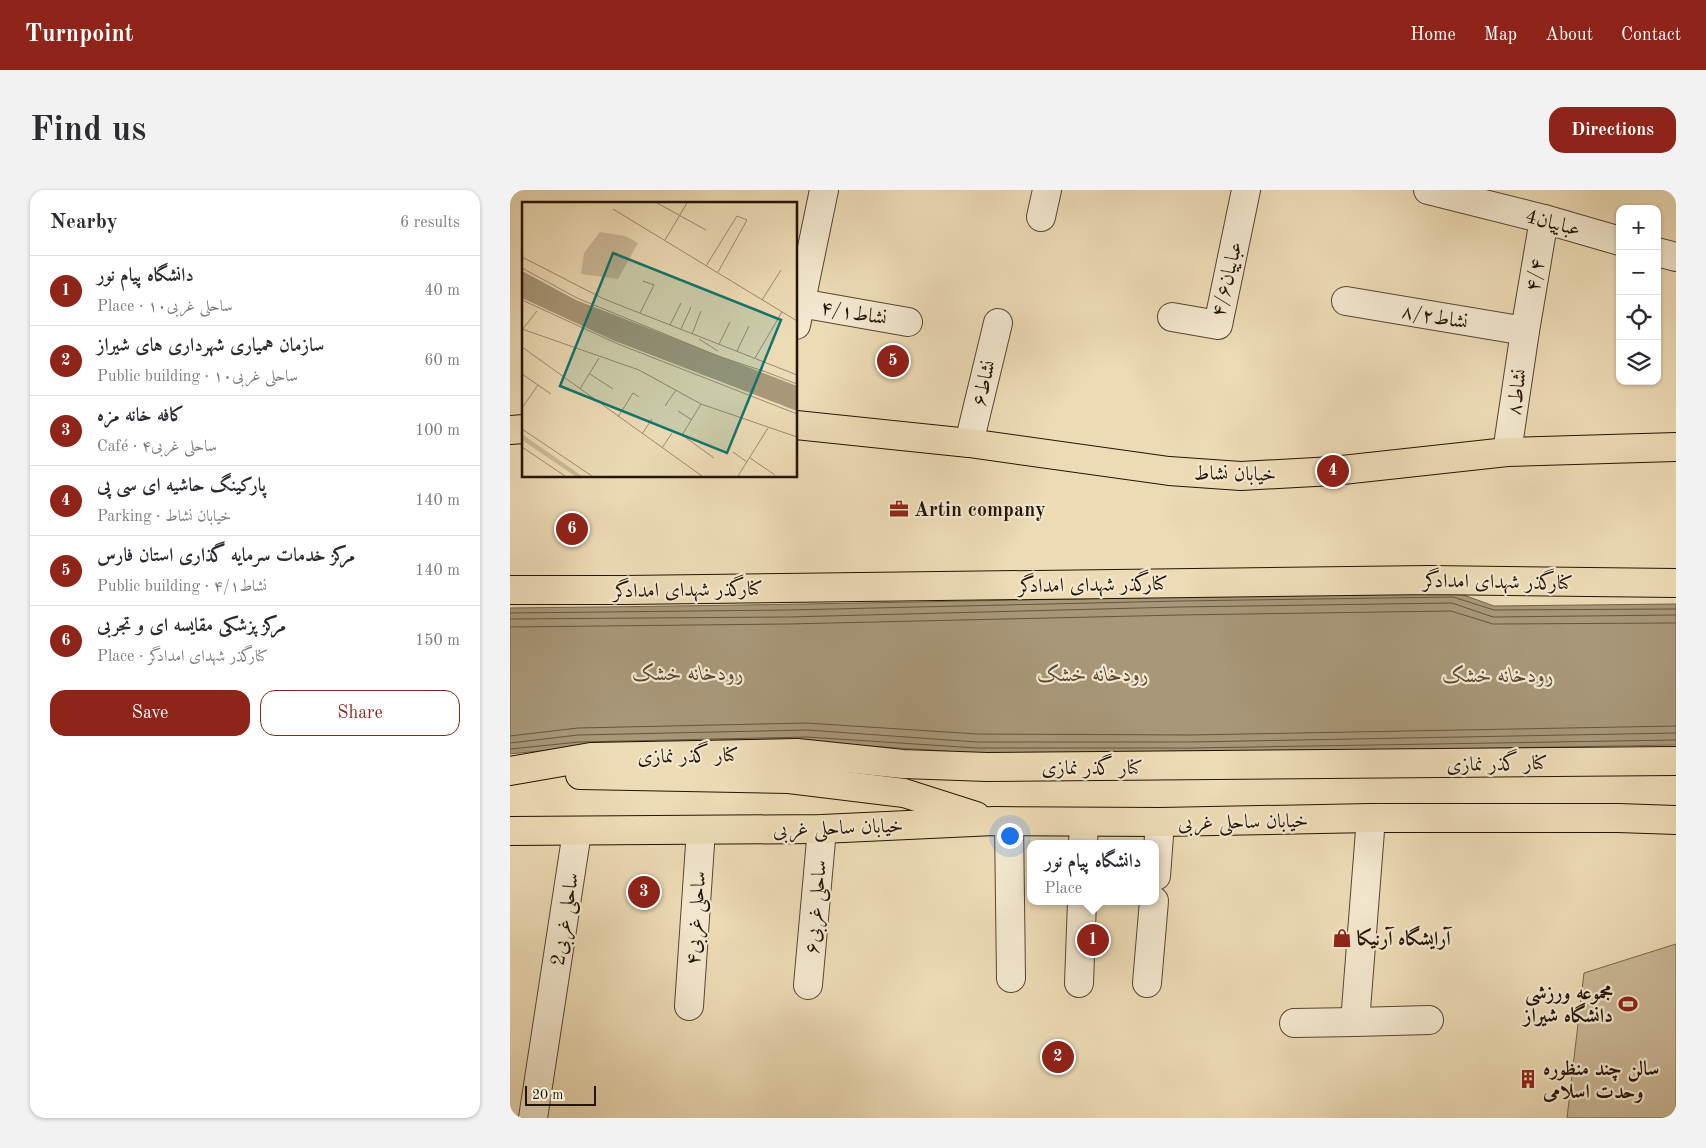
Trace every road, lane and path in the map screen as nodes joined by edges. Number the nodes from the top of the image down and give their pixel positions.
1 (824, 190) edge
2 (1047, 190) edge
3 (1246, 190) edge
4 (1428, 190) edge
5 (1466, 195) edge
6 (1041, 217) dead end
7 (1544, 219) junction
8 (1616, 240) edge
9 (1661, 253) edge
10 (1676, 257) edge
11 (1346, 301) dead end
12 (798, 314) edge
13 (1172, 316) dead end
14 (908, 322) dead end
15 (998, 323) dead end
16 (1524, 331) junction
17 (798, 425) edge
18 (969, 443) junction
19 (1676, 448) edge
20 (1507, 452) junction
21 (1676, 583) edge
22 (510, 590) edge
23 (1676, 761) edge
24 (510, 772) edge
25 (1371, 818) junction
26 (1676, 820) edge
27 (1001, 822) junction
28 (1160, 822) junction
29 (822, 828) junction
30 (701, 830) junction
31 (510, 831) edge
32 (577, 832) junction
33 (1083, 833) edge
34 (1159, 840) edge
35 (1082, 905) edge
36 (1154, 905) edge
37 (1011, 978) dead end
38 (1079, 983) dead end
39 (1148, 983) dead end
40 (808, 986) dead end
41 (689, 1006) dead end
42 (1429, 1020) dead end
43 (1355, 1022) junction
44 (1294, 1023) dead end
45 (533, 1118) edge

1 - 12 street
2 - 6 street
3 - 13 street, عباییان۴/۶
4 - 5 street, عباییان4
5 - 7 street, عباییان4
7 - 8 street, عباییان4
7 - 16 street, ۴/۴
9 - 10 street
11 - 16 street, نشاط۸/۲
12 - 14 street, نشاط۴/۱
15 - 18 street, نشاط۶
16 - 20 street, نشاط۸
17 - 18 main road, خیابان نشاط
18 - 20 main road, خیابان نشاط
19 - 20 main road, خیابان نشاط
21 - 22 main road, کنارگذر شهدای امدادگر
23 - 24 main road, کنار گذر نمازی
24 - 27 main road
25 - 26 main road, خیابان ساحلی غربی
25 - 28 main road, خیابان ساحلی غربی
25 - 43 street
27 - 29 main road, خیابان ساحلی غربی
27 - 33 main road, خیابان ساحلی غربی
27 - 37 street
28 - 33 main road, خیابان ساحلی غربی
28 - 34 street
29 - 30 main road, خیابان ساحلی غربی
29 - 40 street, ساحلی غربی۶
30 - 32 main road, خیابان ساحلی غربی
30 - 41 street, ساحلی غربی۴
31 - 32 main road, خیابان ساحلی غربی
32 - 45 street, 2ساحلی غربی
35 - 38 street
36 - 39 street
42 - 43 street
43 - 44 street

